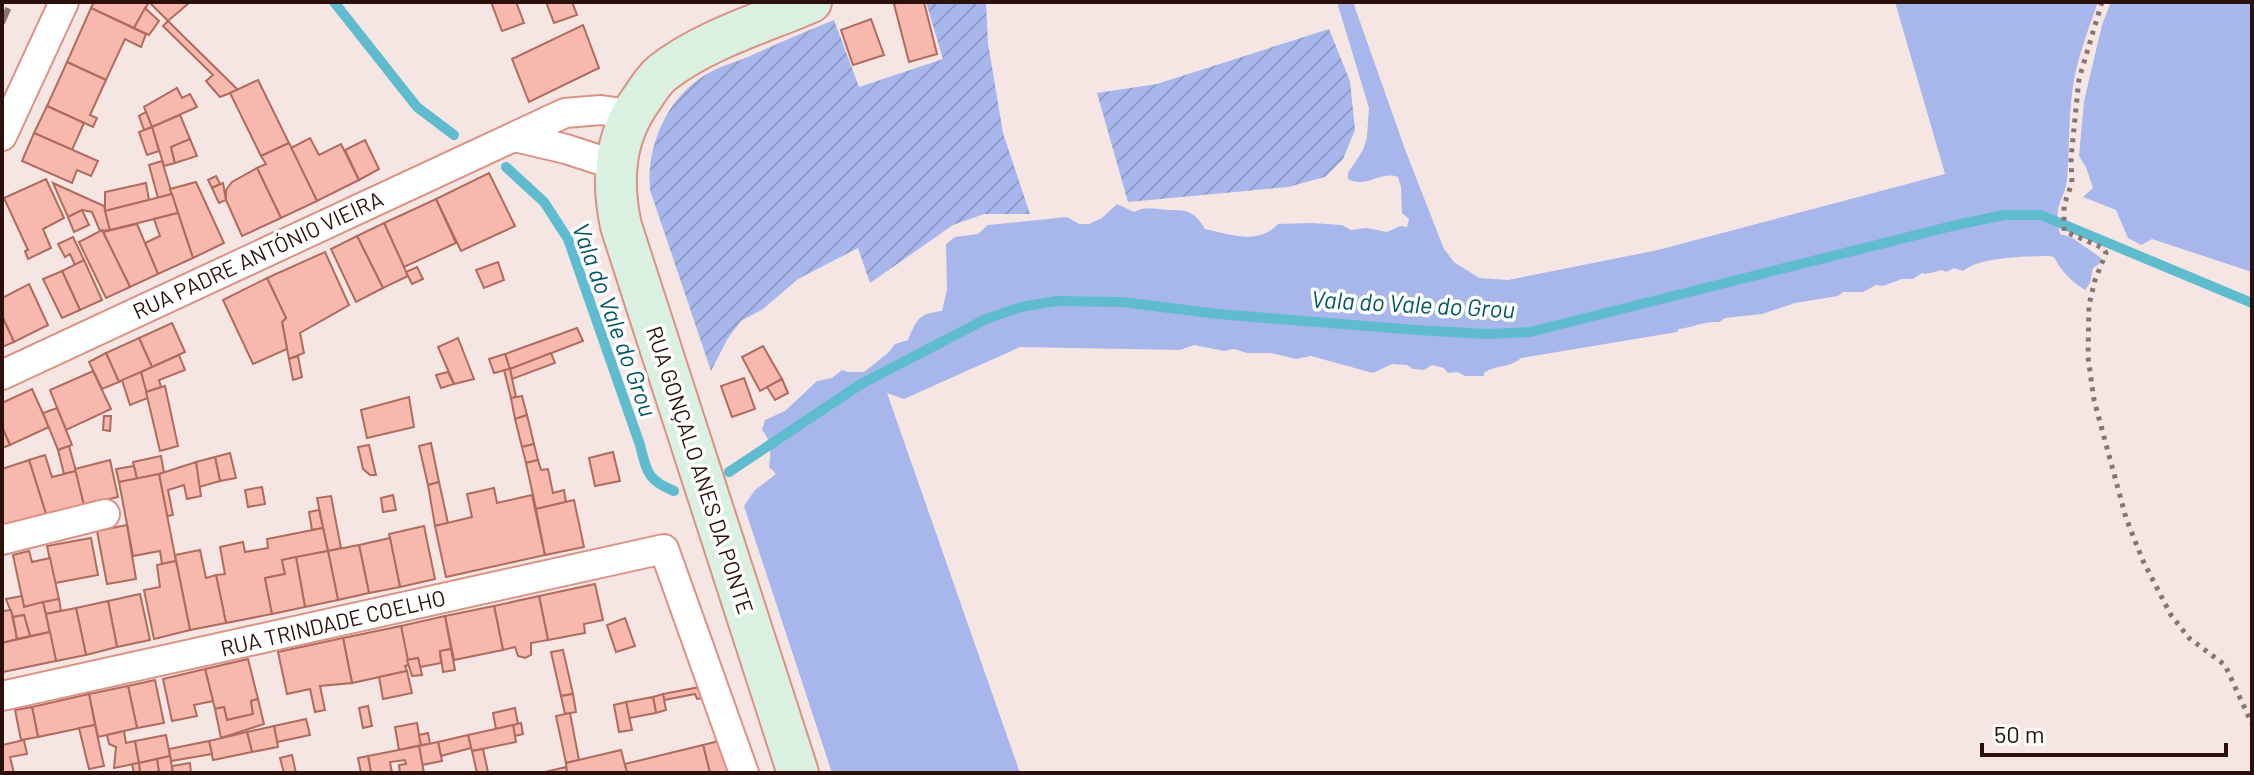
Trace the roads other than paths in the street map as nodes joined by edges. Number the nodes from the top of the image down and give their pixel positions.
1 (64, 2) edge
2 (811, 2) edge
3 (630, 114) junction
4 (2, 136) edge
5 (515, 137) junction
6 (615, 165) junction
7 (2, 375) edge
8 (105, 514) dead end
9 (2, 540) edge
10 (2, 696) edge
11 (744, 773) edge
12 (798, 773) edge

1 - 4 street
2 - 3 street
3 - 5 street, RUA PADRE ANTÓNIO VIEIRA
3 - 6 street
5 - 6 street
5 - 7 street, RUA PADRE ANTÓNIO VIEIRA
6 - 12 street, RUA GONÇALO ANES DA PONTE
8 - 9 street
10 - 11 street, RUA TRINDADE COELHO

